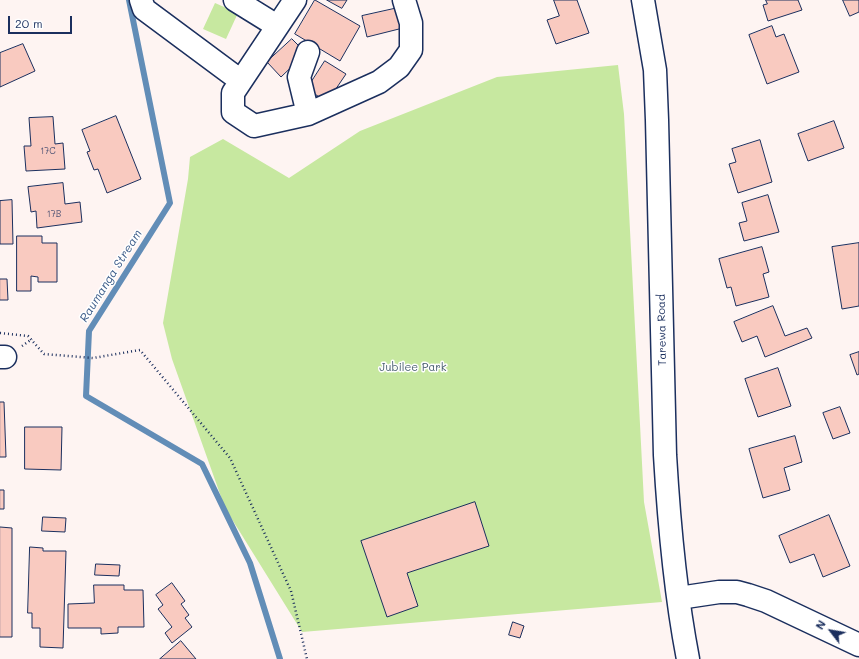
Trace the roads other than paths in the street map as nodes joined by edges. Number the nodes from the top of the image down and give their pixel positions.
1 (141, 0) edge
2 (235, 0) edge
3 (296, 0) edge
4 (404, 0) edge
5 (643, 0) edge
6 (277, 26) junction
7 (308, 52) dead end
8 (241, 81) junction
9 (308, 114) junction
10 (679, 598) junction
11 (859, 646) edge
12 (688, 659) edge

1 - 8 main road
2 - 6 main road
3 - 6 main road
4 - 9 main road
5 - 10 main road, Tarewa Road
6 - 8 main road
7 - 9 main road
8 - 9 main road
10 - 11 main road
10 - 12 main road, Tarewa Road

